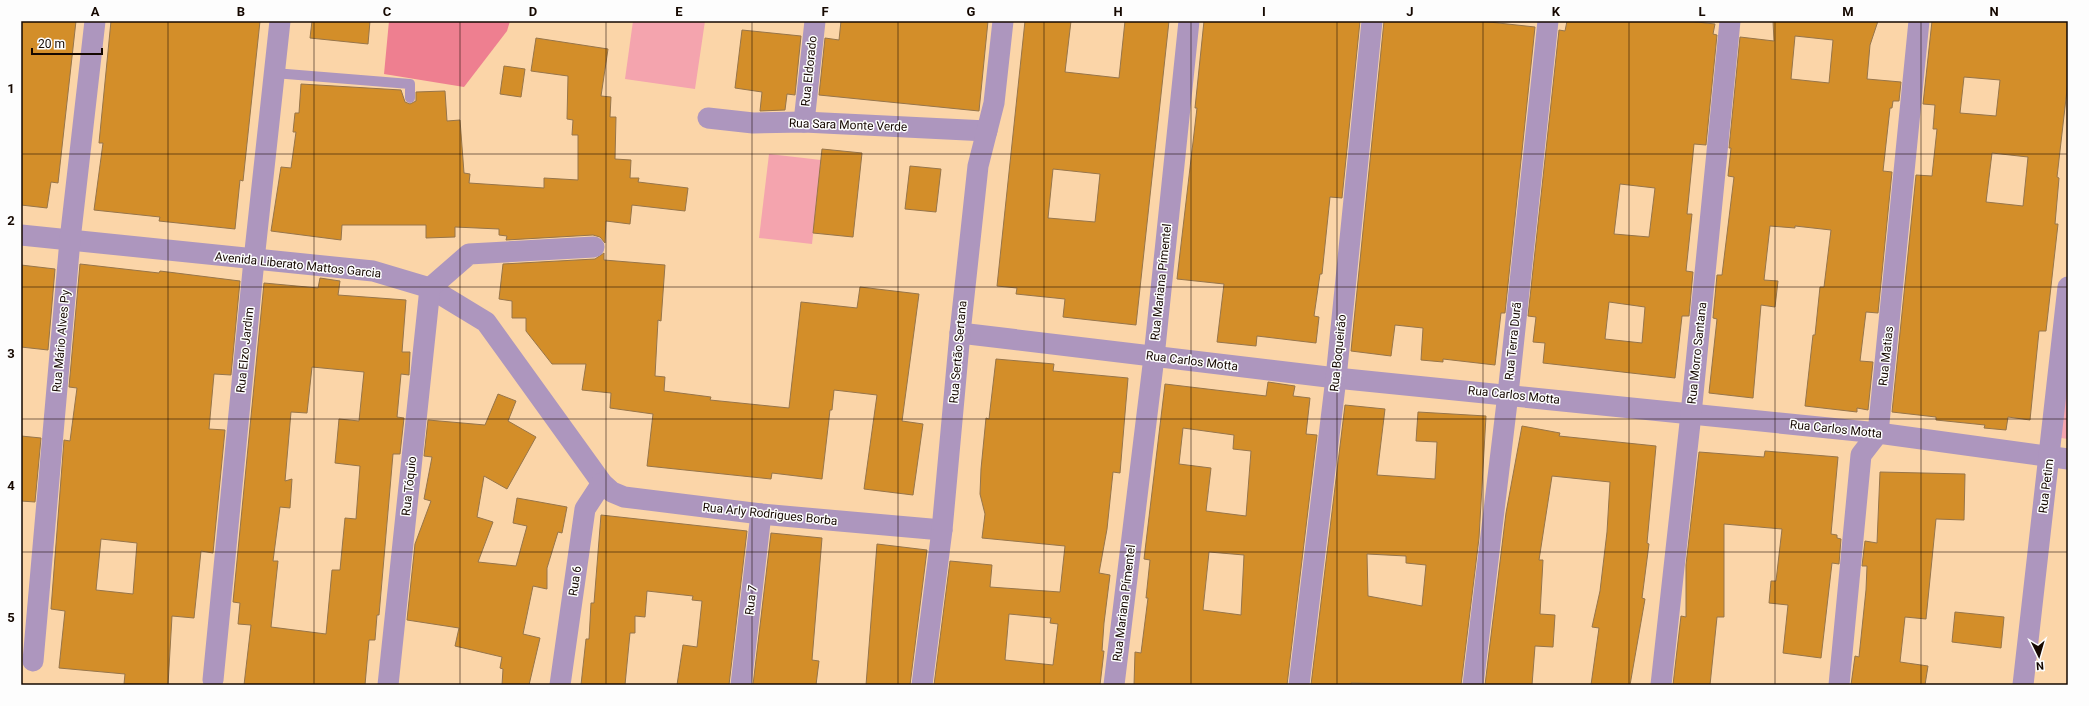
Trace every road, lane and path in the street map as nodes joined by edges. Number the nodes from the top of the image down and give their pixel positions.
1 (95, 21) edge
2 (280, 21) edge
3 (815, 21) edge
4 (1003, 21) edge
5 (1189, 21) edge
6 (1372, 21) edge
7 (1548, 21) edge
8 (1730, 21) edge
9 (1920, 21) edge
10 (274, 73) junction
11 (410, 98) dead end
12 (708, 118) dead end
13 (804, 122) junction
14 (987, 131) junction
15 (21, 235) edge
16 (70, 240) junction
17 (594, 247) dead end
18 (254, 260) junction
19 (2068, 287) edge
20 (430, 288) junction
21 (960, 334) junction
22 (1154, 357) junction
23 (1336, 378) junction
24 (1508, 394) junction
25 (1691, 414) junction
26 (1878, 433) junction
27 (2059, 457) edge
28 (602, 483) junction
29 (761, 514) junction
30 (942, 530) junction
31 (33, 661) dead end
32 (213, 680) dead end
33 (388, 685) edge
34 (560, 685) edge
35 (741, 685) edge
36 (922, 685) edge
37 (1114, 685) edge
38 (1299, 685) edge
39 (1473, 685) edge
40 (1661, 685) edge
41 (1839, 685) edge
42 (2023, 685) edge

1 - 16 street, Rua Mário Alves Py
2 - 10 street, Rua Elzo Jardim
3 - 13 street, Rua Eldorado
4 - 14 street, Rua Sertão Sertana
5 - 22 street, Rua Mariana Pímentel
6 - 23 street, Rua Boqueirão
7 - 24 street, Rua Terra Durã
8 - 25 street, Rua Morro Santana
9 - 26 street, Rua Matias
10 - 11 lane
10 - 18 street, Rua Elzo Jardim
12 - 13 street, Rua Sara Monte Verde
13 - 14 street, Rua Sara Monte Verde
14 - 21 street, Rua Sertão Sertana
15 - 16 street, Avenida Liberato Mattos Garcia
16 - 18 street, Avenida Liberato Mattos Garcia
16 - 31 street, Rua Mário Alves Py
17 - 20 street
18 - 20 street, Avenida Liberato Mattos Garcia
18 - 32 street, Rua Elzo Jardim
19 - 27 street, Rua Petim
20 - 28 street, Avenida Liberato Mattos Garcia
20 - 33 street, Rua Tóquio
21 - 22 street, Rua Carlos Motta
21 - 30 street, Rua Sertão Sertana
22 - 23 street, Rua Carlos Motta
22 - 37 street, Rua Mariana Pímentel
23 - 24 street, Rua Carlos Motta
23 - 38 street, Rua Boqueirão
24 - 25 street, Rua Carlos Motta
24 - 39 street, Rua Terra Durã
25 - 26 street, Rua Carlos Motta
25 - 40 street, Rua Morro Santana
26 - 27 street, Rua Carlos Motta
26 - 41 street
27 - 42 street, Rua Petim
28 - 29 street, Rua Arly Rodrigues Borba
28 - 34 street, Rua 6
29 - 30 street, Rua Arly Rodrigues Borba
29 - 35 street, Rua 7
30 - 36 street, Rua Sertão Sertana

